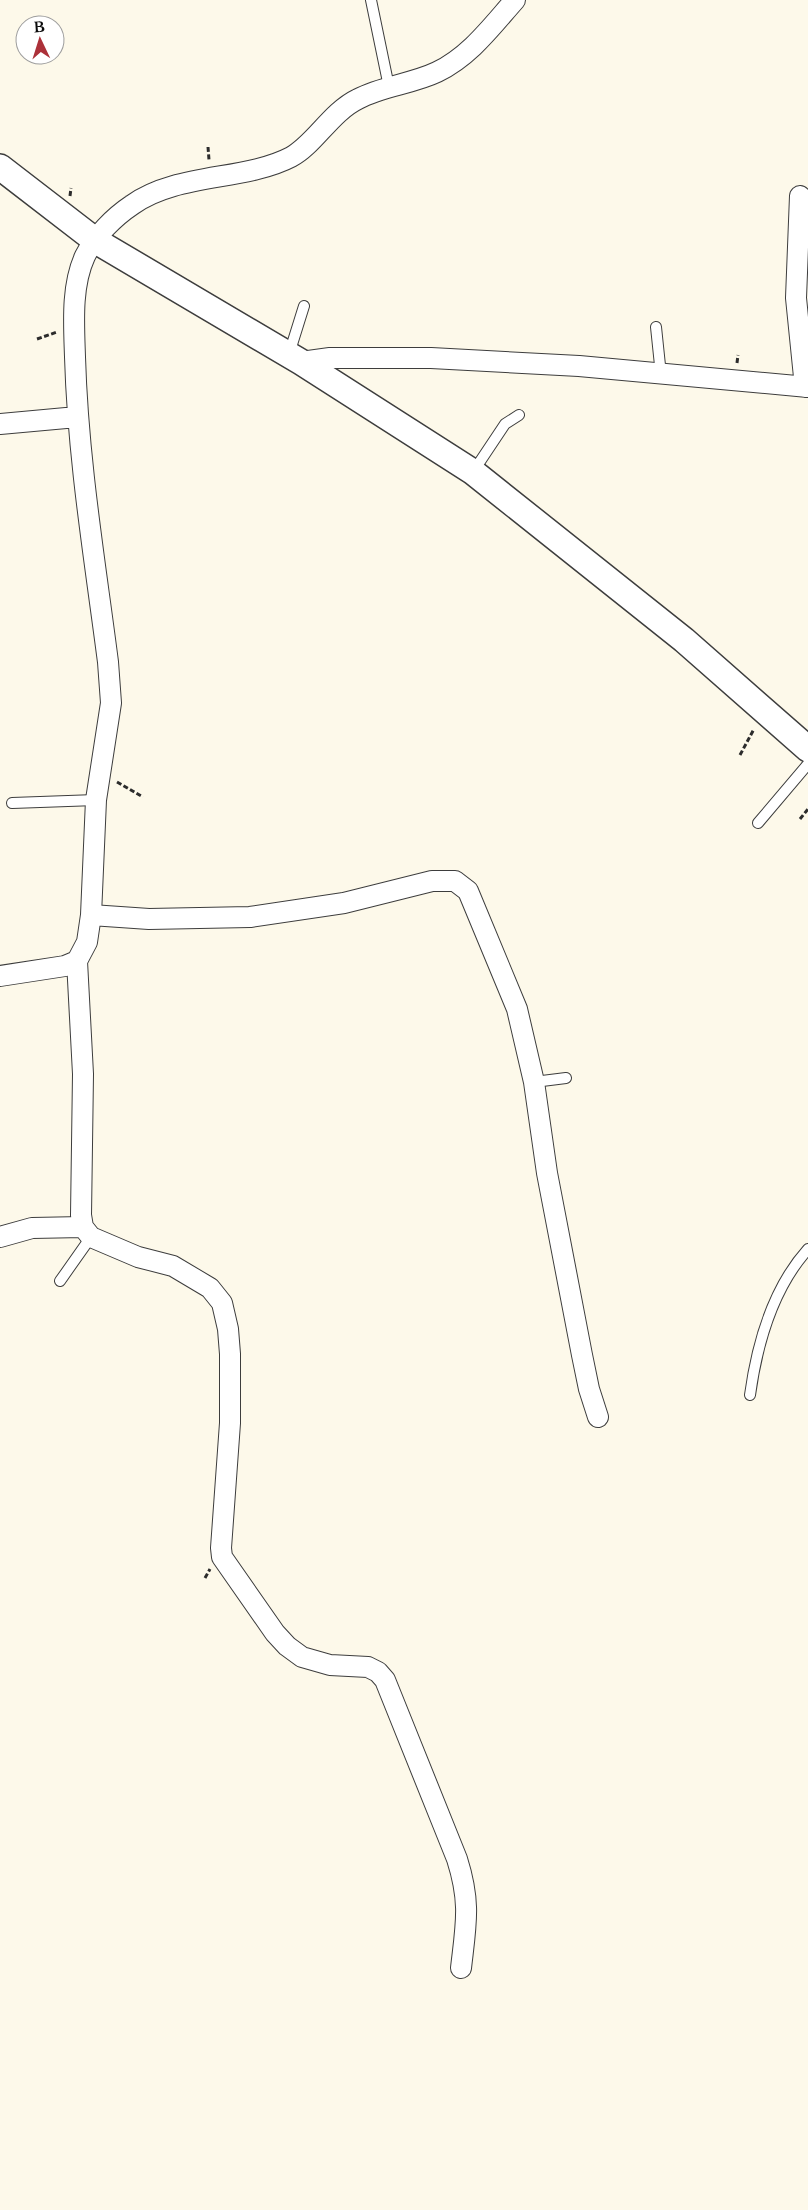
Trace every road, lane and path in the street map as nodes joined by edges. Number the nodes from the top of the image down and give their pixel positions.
1 (371, 0) edge
2 (515, 0) edge
3 (388, 87) junction
4 (0, 167) edge
5 (800, 196) dead end
6 (96, 241) junction
7 (304, 306) dead end
8 (656, 326) dead end
9 (295, 358) junction
10 (661, 375) junction
11 (807, 387) edge
12 (519, 415) dead end
13 (77, 416) junction
14 (0, 424) edge
15 (473, 472) junction
16 (764, 711) junction
17 (808, 749) edge
18 (740, 755) dead end
19 (808, 764) edge
20 (101, 773) junction
21 (143, 797) dead end
22 (96, 800) junction
23 (12, 803) dead end
24 (808, 810) edge
25 (800, 818) dead end
26 (758, 823) dead end
27 (90, 915) junction
28 (77, 961) junction
29 (0, 976) edge
30 (566, 1078) dead end
31 (534, 1082) junction
32 (87, 1232) junction
33 (0, 1237) edge
34 (808, 1249) edge
35 (60, 1281) dead end
36 (750, 1395) dead end
37 (598, 1417) dead end
38 (461, 1968) dead end

1 - 3 lane
2 - 3 street
3 - 6 street
4 - 6 street
5 - 11 street
6 - 9 street
6 - 13 street
7 - 9 lane
8 - 10 lane
9 - 10 street
9 - 15 street
10 - 11 street
12 - 15 lane
13 - 14 street
13 - 20 street
15 - 16 street
16 - 17 street
16 - 18 path
19 - 26 lane
20 - 21 path
20 - 22 street
22 - 23 lane
22 - 27 street
24 - 25 path
27 - 28 street
27 - 31 street
28 - 29 street
28 - 32 street
30 - 31 lane
31 - 37 street
32 - 33 street
32 - 35 lane
32 - 38 street
34 - 36 lane

